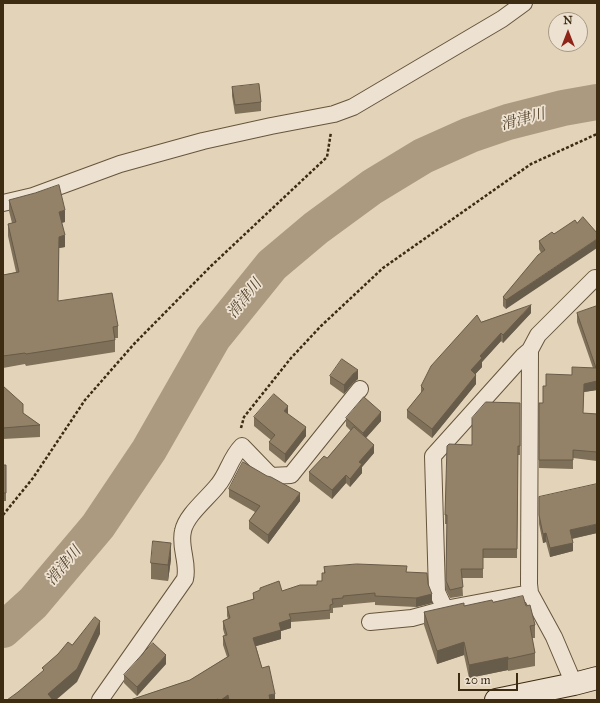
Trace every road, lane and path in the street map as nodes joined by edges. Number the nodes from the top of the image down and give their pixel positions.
1 (524, 3) edge
2 (334, 114) junction
3 (597, 134) edge
4 (3, 203) edge
5 (595, 278) dead end
6 (530, 350) junction
7 (360, 389) dead end
8 (242, 446) junction
9 (3, 515) edge
10 (530, 593) junction
11 (445, 609) junction
12 (370, 622) dead end
13 (597, 678) edge
14 (574, 684) junction
15 (100, 700) edge
16 (496, 700) edge

1 - 2 street
2 - 4 street
2 - 9 path
3 - 8 path
5 - 6 street
6 - 10 street
6 - 11 street
7 - 8 street
8 - 15 street
10 - 11 street
10 - 14 street
11 - 12 street
13 - 14 street
14 - 16 street

